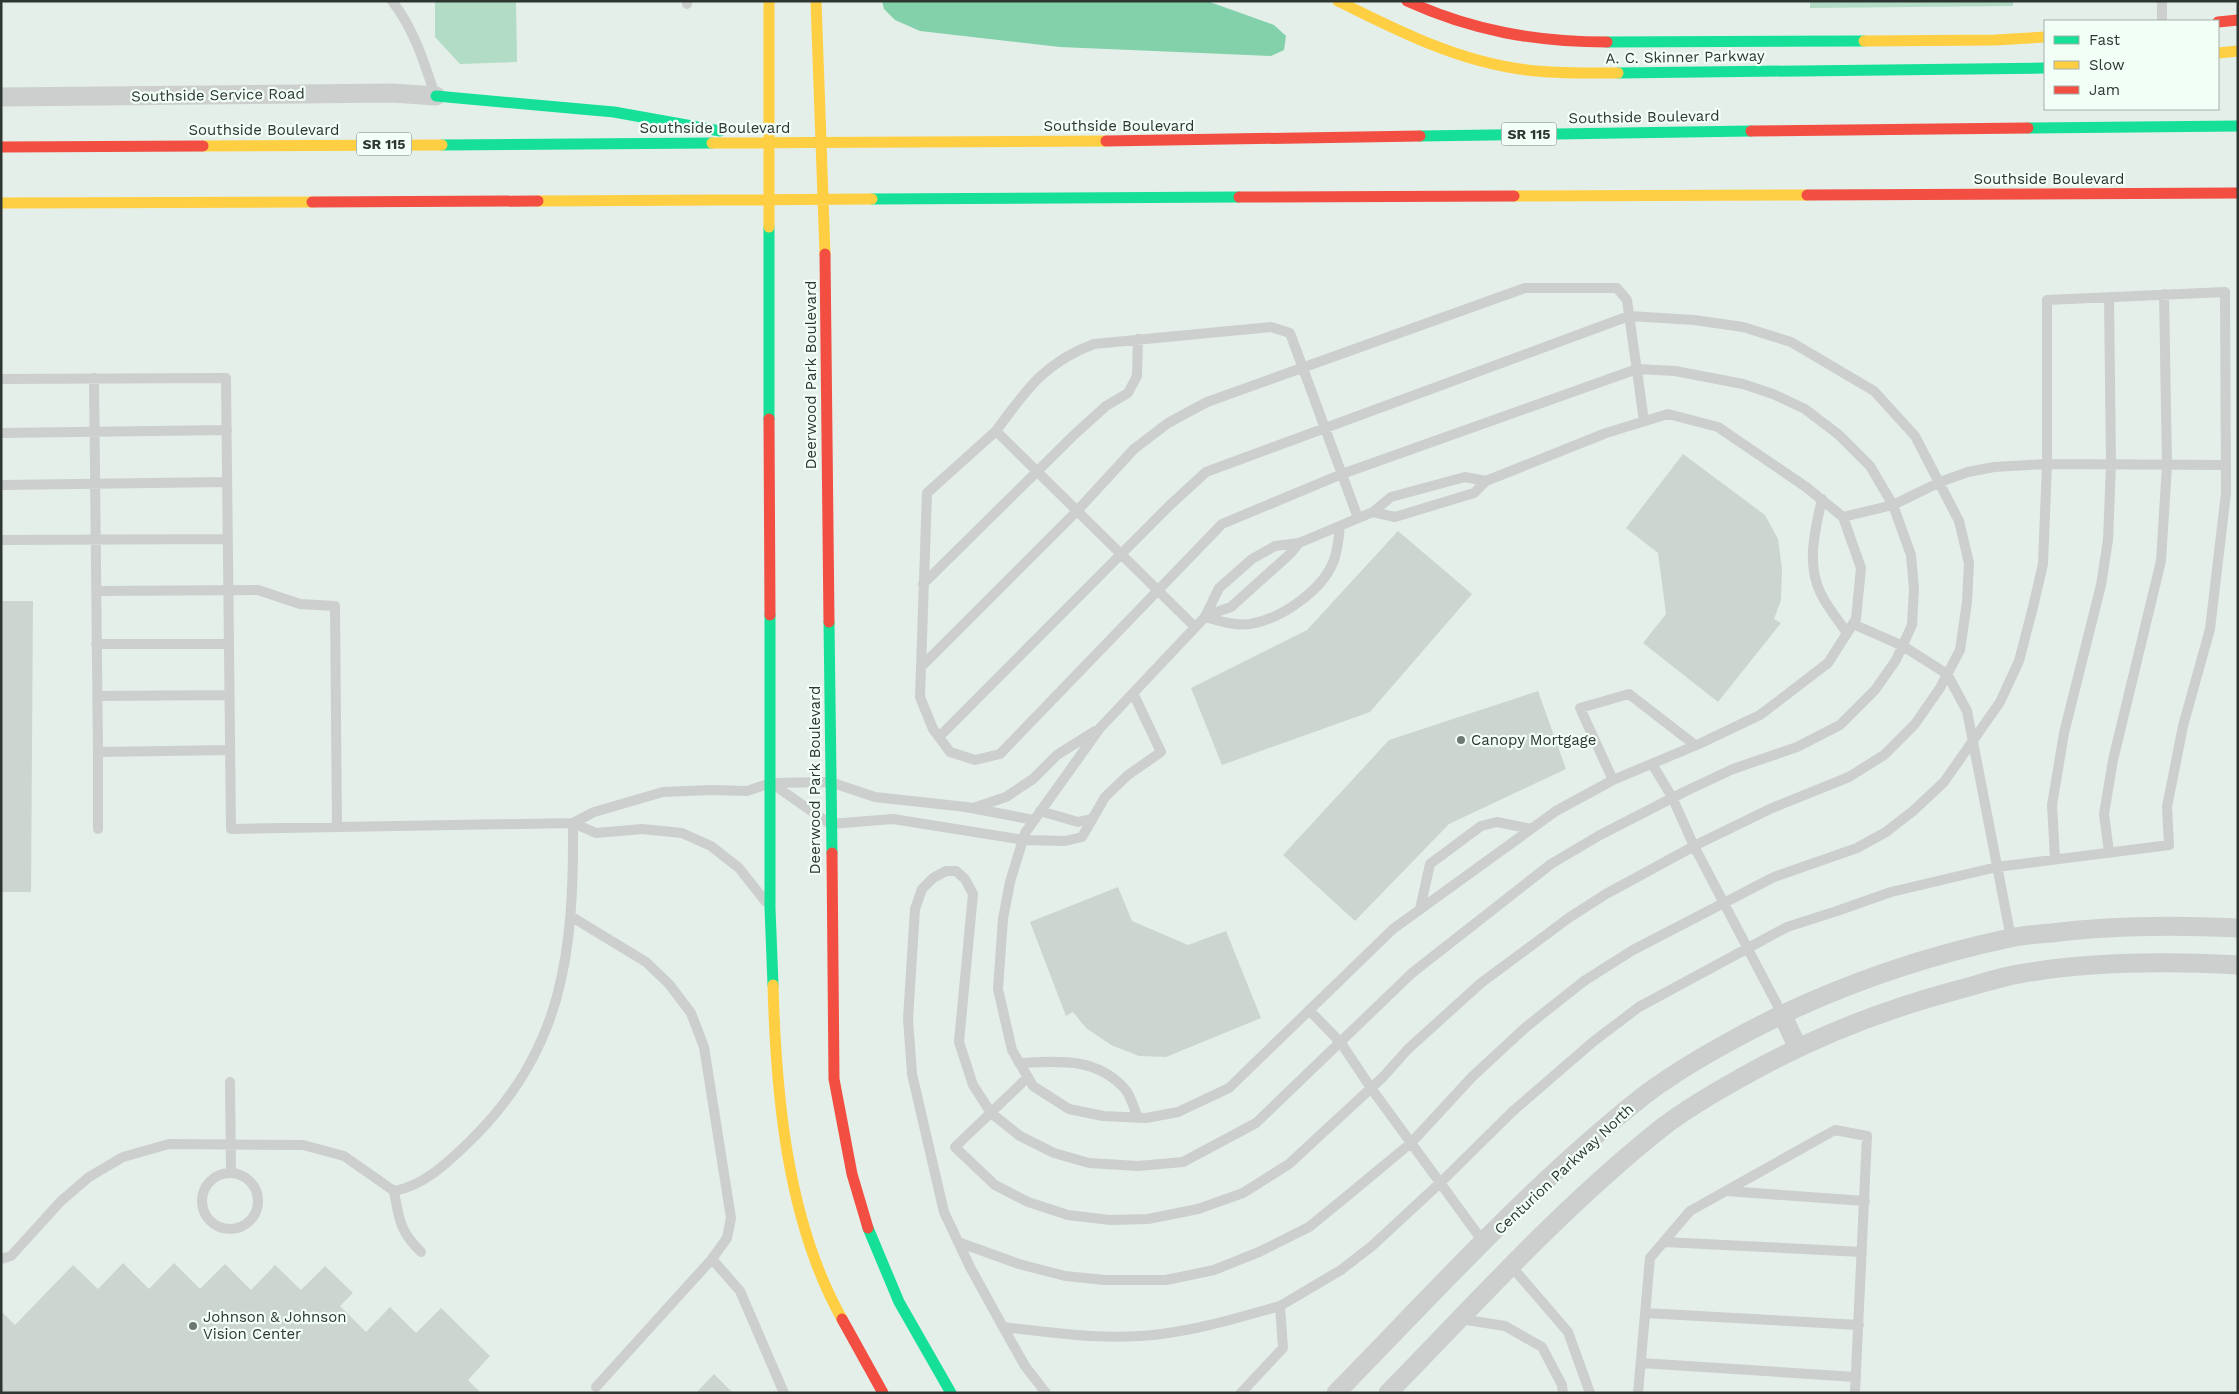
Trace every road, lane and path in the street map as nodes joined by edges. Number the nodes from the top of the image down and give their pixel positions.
1 (392, 1) edge
2 (769, 1) edge
3 (816, 1) edge
4 (1338, 1) edge
5 (1407, 1) edge
6 (2162, 1) edge
7 (2162, 20) edge
8 (2238, 20) edge
9 (2219, 22) edge
10 (2044, 38) edge
11 (2238, 51) edge
12 (2219, 53) edge
13 (2044, 68) edge
14 (436, 96) junction
15 (1, 97) edge
16 (2238, 126) edge
17 (768, 142) junction
18 (821, 143) junction
19 (1, 147) edge
20 (2238, 193) edge
21 (768, 199) junction
22 (824, 199) junction
23 (1, 203) edge
24 (2164, 294) junction
25 (2109, 297) junction
26 (1630, 316) junction
27 (1138, 339) junction
28 (1303, 368) junction
29 (1637, 369) junction
30 (94, 378) junction
31 (1, 379) edge
32 (1644, 421) junction
33 (1325, 428) junction
34 (227, 430) junction
35 (996, 431) junction
36 (1, 433) edge
37 (94, 433) junction
38 (2047, 464) junction
39 (2111, 464) junction
40 (2167, 465) junction
41 (2226, 465) junction
42 (1037, 472) junction
43 (1342, 474) junction
44 (227, 482) junction
45 (1486, 482) junction
46 (1940, 482) junction
47 (1, 484) edge
48 (95, 484) junction
49 (1822, 499) junction
50 (1893, 505) junction
51 (1076, 511) junction
52 (1373, 512) junction
53 (1843, 517) junction
54 (1358, 518) junction
55 (1340, 526) junction
56 (228, 539) junction
57 (1, 540) edge
58 (96, 540) junction
59 (1299, 542) junction
60 (1121, 554) junction
61 (923, 584) junction
62 (96, 591) junction
63 (228, 591) junction
64 (1159, 592) junction
65 (1204, 617) junction
66 (1853, 624) junction
67 (1194, 627) junction
68 (1847, 633) junction
69 (96, 644) junction
70 (229, 644) junction
71 (1903, 646) junction
72 (920, 666) junction
73 (1947, 674) junction
74 (1133, 693) junction
75 (229, 694) junction
76 (97, 696) junction
77 (1100, 728) junction
78 (939, 737) junction
79 (1973, 738) junction
80 (1695, 746) junction
81 (230, 750) junction
82 (98, 752) junction
83 (1652, 764) junction
84 (1613, 780) junction
85 (830, 782) junction
86 (771, 783) junction
87 (1672, 797) junction
88 (972, 808) junction
89 (1040, 811) junction
90 (1091, 819) junction
91 (1034, 820) junction
92 (573, 823) junction
93 (830, 824) junction
94 (337, 827) junction
95 (98, 829) dead end
96 (1531, 829) junction
97 (1024, 840) junction
98 (1694, 846) junction
99 (2109, 852) junction
100 (2055, 859) junction
101 (1997, 867) junction
102 (1724, 904) junction
103 (770, 908) junction
104 (1420, 909) junction
105 (572, 917) junction
106 (2238, 928) edge
107 (2011, 938) junction
108 (1747, 948) junction
109 (2238, 965) edge
110 (1309, 1010) junction
111 (1782, 1014) junction
112 (1341, 1043) junction
113 (1798, 1048) junction
114 (1019, 1063) junction
115 (1028, 1078) junction
116 (230, 1082) dead end
117 (1371, 1088) junction
118 (991, 1113) junction
119 (1138, 1118) junction
120 (1411, 1143) junction
121 (230, 1146) junction
122 (231, 1173) junction
123 (1440, 1183) junction
124 (394, 1191) junction
125 (1726, 1191) junction
126 (1864, 1201) junction
127 (958, 1242) junction
128 (1664, 1242) junction
129 (1484, 1243) junction
130 (421, 1252) dead end
131 (1862, 1252) junction
132 (1, 1259) edge
133 (712, 1259) junction
134 (1512, 1267) junction
135 (1280, 1306) junction
136 (1645, 1313) junction
137 (1460, 1319) junction
138 (1859, 1325) junction
139 (1003, 1327) junction
140 (1641, 1363) junction
141 (1856, 1377) junction
142 (596, 1386) dead end
143 (784, 1393) edge
144 (883, 1393) edge
145 (951, 1393) edge
146 (1046, 1393) edge
147 (1241, 1393) edge
148 (1336, 1393) edge
149 (1388, 1393) edge
150 (1563, 1393) edge
151 (1590, 1393) edge
152 (1638, 1393) edge
153 (1855, 1393) edge

1 - 14 lane
2 - 17 main road
3 - 18 main road
4 - 13 main road, A. C. Skinner Parkway
5 - 10 main road, A. C. Skinner Parkway
6 - 7 lane
8 - 9 main road
11 - 12 main road
14 - 15 street, Southside Service Road
14 - 17 main road
16 - 18 main road, Southside Boulevard / SR 115
17 - 18 main road, Southside Boulevard / SR 115
17 - 19 main road, Southside Boulevard / SR 115
17 - 21 main road
18 - 22 main road, Deerwood Park Boulevard
20 - 22 main road, Southside Boulevard
21 - 22 main road, Southside Boulevard
21 - 23 main road, Southside Boulevard
21 - 86 main road
22 - 85 main road, Deerwood Park Boulevard
24 - 25 lane
24 - 40 lane
24 - 41 lane
25 - 38 lane
25 - 39 lane
26 - 28 lane
26 - 29 lane
26 - 33 lane
26 - 46 lane
27 - 28 lane
27 - 35 lane
27 - 42 lane
28 - 33 lane
28 - 51 lane
29 - 32 lane
29 - 43 lane
29 - 50 lane
30 - 31 lane
30 - 34 lane
30 - 37 lane
32 - 45 lane
32 - 49 lane
33 - 43 lane
33 - 60 lane
34 - 37 lane
34 - 44 lane
35 - 42 lane
35 - 61 lane
36 - 37 lane
37 - 48 lane
38 - 39 lane
38 - 46 lane
38 - 79 lane
39 - 40 lane
39 - 100 lane
40 - 41 lane
40 - 99 lane
41 - 99 lane
42 - 51 lane
42 - 61 lane
43 - 54 lane
43 - 64 lane
44 - 48 lane
44 - 56 lane
45 - 52 lane
45 - 52 lane
46 - 50 lane
46 - 73 lane
47 - 48 lane
48 - 58 lane
49 - 53 lane
49 - 68 lane
50 - 53 lane
50 - 71 lane
51 - 60 lane
51 - 72 lane
52 - 54 lane
53 - 66 lane
54 - 55 lane
55 - 59 lane
55 - 65 lane
56 - 58 lane
56 - 63 lane
57 - 58 lane
58 - 62 lane
59 - 65 lane
59 - 65 lane
60 - 64 lane
60 - 78 lane
61 - 72 lane
62 - 63 lane
62 - 69 lane
63 - 70 lane
63 - 94 lane
64 - 67 lane
64 - 78 lane
65 - 67 lane
66 - 68 lane
66 - 71 lane
67 - 74 lane
68 - 80 lane
69 - 70 lane
69 - 76 lane
70 - 75 lane
71 - 73 lane
71 - 87 lane
72 - 78 lane
73 - 79 lane
73 - 98 lane
74 - 77 lane
74 - 90 lane
75 - 76 lane
75 - 81 lane
76 - 82 lane
77 - 88 lane
77 - 89 lane
79 - 101 lane
79 - 102 lane
80 - 83 lane
80 - 84 lane
81 - 82 lane
81 - 94 lane
82 - 95 lane
83 - 84 lane
83 - 87 lane
84 - 96 lane
85 - 86 lane
85 - 88 lane
85 - 93 main road, Deerwood Park Boulevard
86 - 92 lane
86 - 93 lane
86 - 103 main road
87 - 98 lane
87 - 112 lane
88 - 91 lane
89 - 90 lane
89 - 91 lane
90 - 97 lane
91 - 97 lane
92 - 94 lane
92 - 103 lane
92 - 105 lane
93 - 97 lane
93 - 145 main road, Deerwood Park Boulevard
96 - 104 lane
96 - 104 lane
97 - 114 lane
98 - 102 lane
98 - 117 lane
99 - 100 lane
100 - 101 lane
101 - 107 lane
101 - 108 lane
102 - 108 lane
102 - 120 lane
103 - 144 main road
104 - 110 lane
105 - 124 lane
105 - 133 lane
106 - 107 street, Centurion Parkway North
107 - 111 street, Centurion Parkway North
108 - 111 lane
108 - 123 lane
109 - 113 street
110 - 112 lane
110 - 119 lane
111 - 113 street
111 - 129 street, Centurion Parkway North
112 - 117 lane
112 - 118 lane
113 - 134 street
114 - 115 lane
114 - 119 lane
115 - 118 lane
115 - 119 lane
116 - 121 lane
117 - 118 lane
117 - 120 lane
118 - 127 lane
120 - 123 lane
120 - 127 lane
121 - 122 lane
121 - 124 lane
121 - 132 lane
122 - 122 lane
123 - 129 lane
123 - 135 lane
124 - 130 lane
125 - 126 lane
125 - 126 lane
125 - 128 lane
126 - 131 lane
127 - 139 lane
128 - 131 lane
128 - 136 lane
129 - 148 street, Centurion Parkway North
131 - 138 lane
133 - 142 lane
133 - 143 lane
134 - 137 street
134 - 151 lane
135 - 139 lane
135 - 147 lane
136 - 138 lane
136 - 140 lane
137 - 149 street
137 - 150 lane
138 - 141 lane
139 - 146 lane
140 - 141 lane
140 - 152 lane
141 - 153 lane

